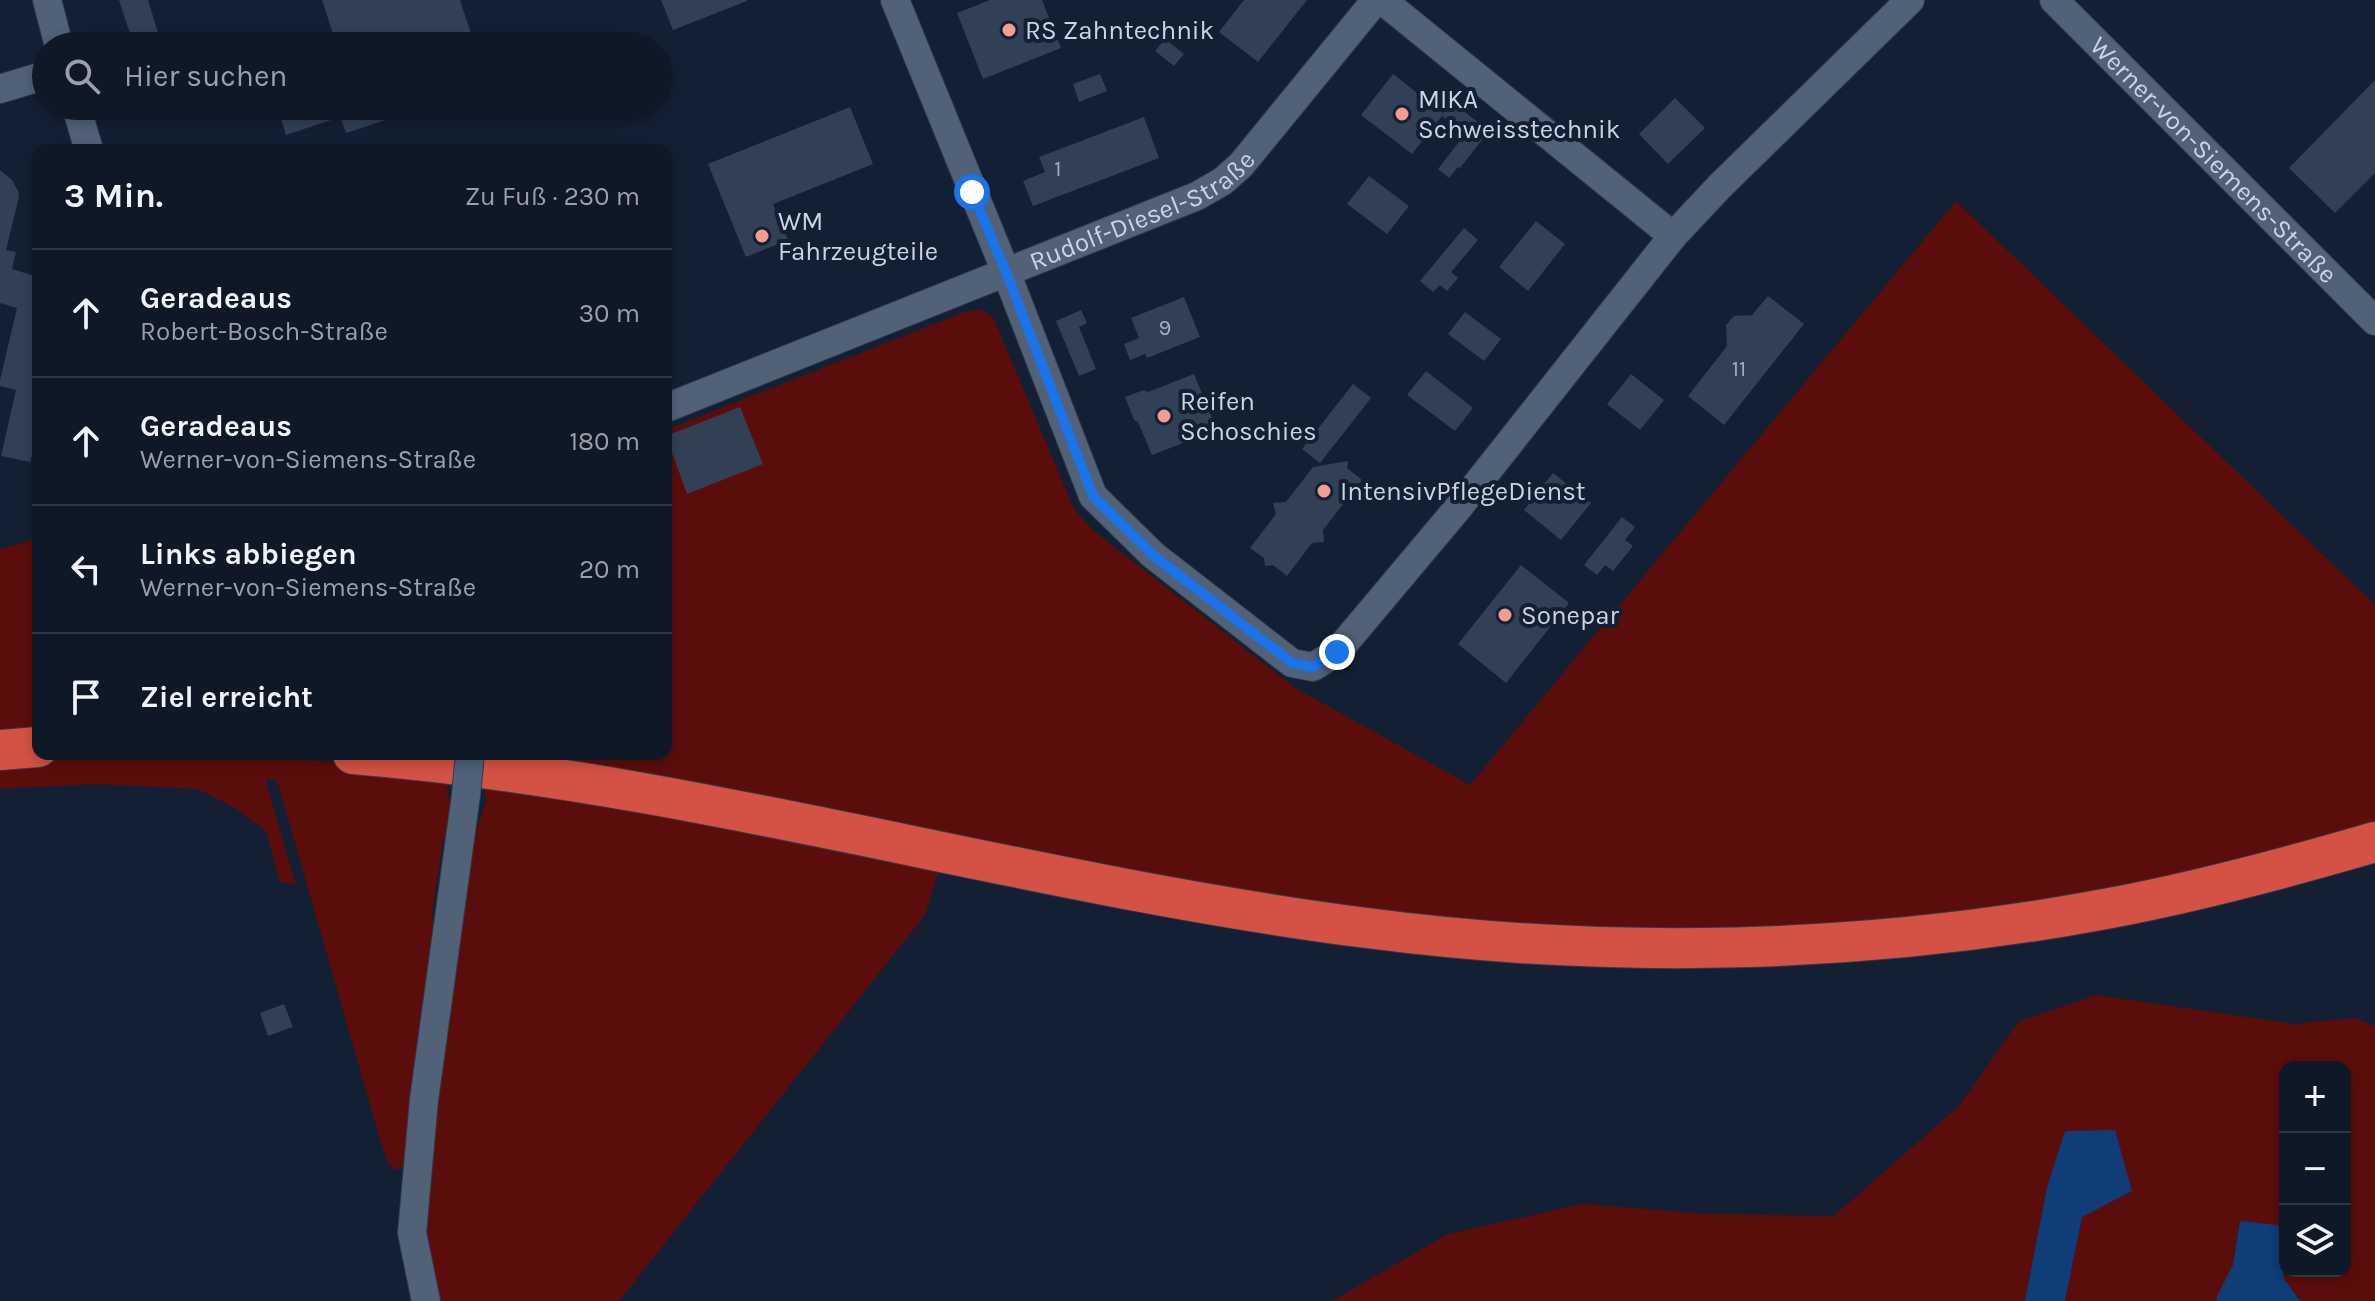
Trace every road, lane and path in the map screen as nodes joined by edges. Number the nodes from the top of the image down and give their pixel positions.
1 (47, 0) edge
2 (895, 0) edge
3 (1376, 0) edge
4 (1382, 0) edge
5 (1910, 0) edge
6 (2054, 0) edge
7 (55, 32) edge
8 (32, 79) edge
9 (0, 89) edge
10 (80, 120) edge
11 (87, 144) edge
12 (1673, 236) junction
13 (1006, 272) junction
14 (2375, 321) edge
15 (672, 406) edge
16 (32, 747) edge
17 (0, 750) edge
18 (419, 760) edge
19 (469, 760) edge
20 (2375, 842) edge
21 (426, 1301) edge

1 - 7 street
2 - 13 street
3 - 13 street, Rudolf-Diesel-Straße
4 - 12 street
5 - 12 street
6 - 14 street, Werner-von-Siemens-Straße
8 - 9 street
10 - 11 street
12 - 13 street
13 - 15 street, Rudolf-Diesel-Straße
16 - 17 highway
18 - 20 highway
19 - 21 street, bridge

